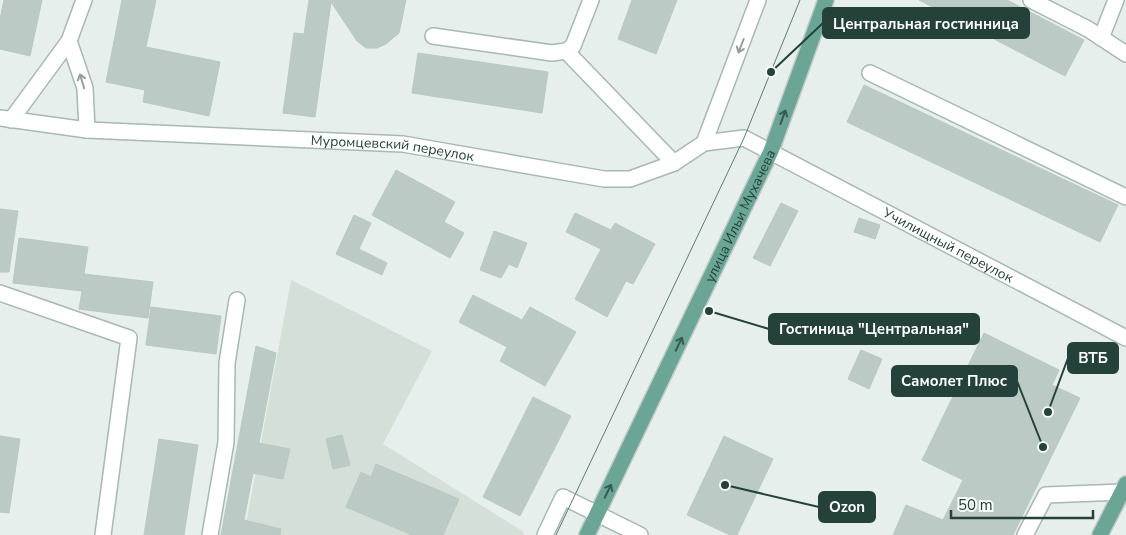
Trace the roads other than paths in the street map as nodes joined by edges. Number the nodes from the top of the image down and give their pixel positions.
1 (84, 0) edge
2 (591, 0) edge
3 (758, 0) edge
4 (826, 0) edge
5 (1031, 0) edge
6 (1116, 0) edge
7 (433, 36) dead end
8 (1101, 38) junction
9 (69, 41) junction
10 (566, 51) junction
11 (1126, 54) edge
12 (870, 73) dead end
13 (6, 119) edge
14 (87, 130) junction
15 (704, 143) junction
16 (771, 151) junction
17 (674, 162) junction
18 (1126, 197) edge
19 (0, 293) edge
20 (237, 300) dead end
21 (1126, 338) edge
22 (1124, 488) edge
23 (597, 514) junction
24 (103, 535) edge
25 (210, 535) edge
26 (545, 535) edge
27 (587, 535) edge
28 (640, 535) edge
29 (1025, 535) edge
30 (1100, 535) edge

1 - 9 street
2 - 10 street
3 -> 15 street
16 -> 4 main road, улица Ильи Мухачева
5 - 8 street
6 - 8 street
7 - 10 street
8 - 11 street
9 - 13 street
14 -> 9 street
10 - 17 street
12 - 18 street
13 - 14 street, Муромцевский переулок
14 - 17 street, Муромцевский переулок
15 - 16 street, Муромцевский переулок
15 - 17 street, Муромцевский переулок
16 - 21 street, Училищный переулок
23 -> 16 main road, улица Ильи Мухачева
19 - 24 street
20 - 25 street
22 - 29 street
22 - 30 main road
23 - 26 street
23 - 27 main road, улица Ильи Мухачева
23 - 28 street

